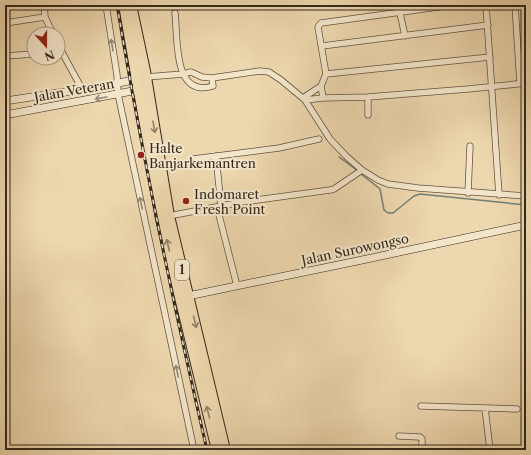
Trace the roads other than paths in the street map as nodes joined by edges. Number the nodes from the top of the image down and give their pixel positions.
1 (44, 5) edge
2 (106, 5) edge
3 (124, 5) edge
4 (131, 5) edge
5 (453, 5) edge
6 (486, 5) edge
7 (515, 5) edge
8 (176, 13) dead end
9 (400, 13) junction
10 (46, 17) junction
11 (5, 23) edge
12 (488, 25) junction
13 (50, 26) edge
14 (405, 36) junction
15 (322, 46) junction
16 (26, 55) edge
17 (5, 56) edge
18 (490, 56) junction
19 (66, 62) edge
20 (326, 74) junction
21 (185, 75) junction
22 (141, 78) junction
23 (213, 80) junction
24 (523, 83) edge
25 (117, 84) junction
26 (321, 86) junction
27 (492, 87) junction
28 (82, 89) junction
29 (143, 89) junction
30 (118, 94) junction
31 (368, 97) junction
32 (324, 98) junction
33 (304, 99) junction
34 (5, 101) edge
35 (368, 114) dead end
36 (5, 115) edge
37 (319, 139) dead end
38 (470, 146) dead end
39 (216, 156) junction
40 (193, 159) dead end
41 (360, 171) junction
42 (468, 193) junction
43 (499, 195) junction
44 (526, 196) edge
45 (219, 206) junction
46 (169, 216) junction
47 (526, 225) edge
48 (237, 286) junction
49 (188, 296) junction
50 (421, 406) dead end
51 (485, 408) junction
52 (518, 409) dead end
53 (399, 436) dead end
54 (194, 450) edge
55 (217, 450) edge
56 (225, 450) edge
57 (422, 450) edge
58 (490, 450) edge

1 - 10 street
25 -> 2 street
3 - 22 highway, 1
4 - 22 highway, 1
5 - 9 street
6 - 12 street
7 - 24 street
8 - 21 street
9 - 14 street
9 - 15 street
10 - 11 street
10 - 13 street
12 - 14 street
12 - 18 street
14 - 15 street
15 - 20 street
16 - 17 street
18 - 20 street
18 - 27 street
19 - 28 street
20 - 26 street
21 - 22 street
21 - 23 street
21 - 23 street
22 - 25 street, Jalan Veteran
22 - 29 highway, 1
23 - 33 street
24 - 27 street
25 - 28 street, Jalan Veteran
25 - 30 street
26 - 32 street
26 - 33 street
27 - 31 street
27 - 43 street
28 - 34 street, Jalan Veteran
29 - 30 street, Jalan Veteran
29 -> 46 highway, 1
55 -> 29 highway, 1
30 -> 36 street, Jalan Veteran
54 -> 30 street
31 - 32 street
31 - 35 street
32 - 33 street
33 - 41 street
37 - 39 street
38 - 42 street
39 - 40 street
39 - 45 street
41 - 42 street
41 - 45 street
42 - 43 street
43 - 44 street
45 - 46 street
45 - 48 street
46 - 49 highway, 1
47 - 48 street, Jalan Surowongso
48 - 49 street, Jalan Surowongso
49 -> 56 highway, 1
50 - 51 street
51 - 52 street
51 - 58 street
53 - 57 street

